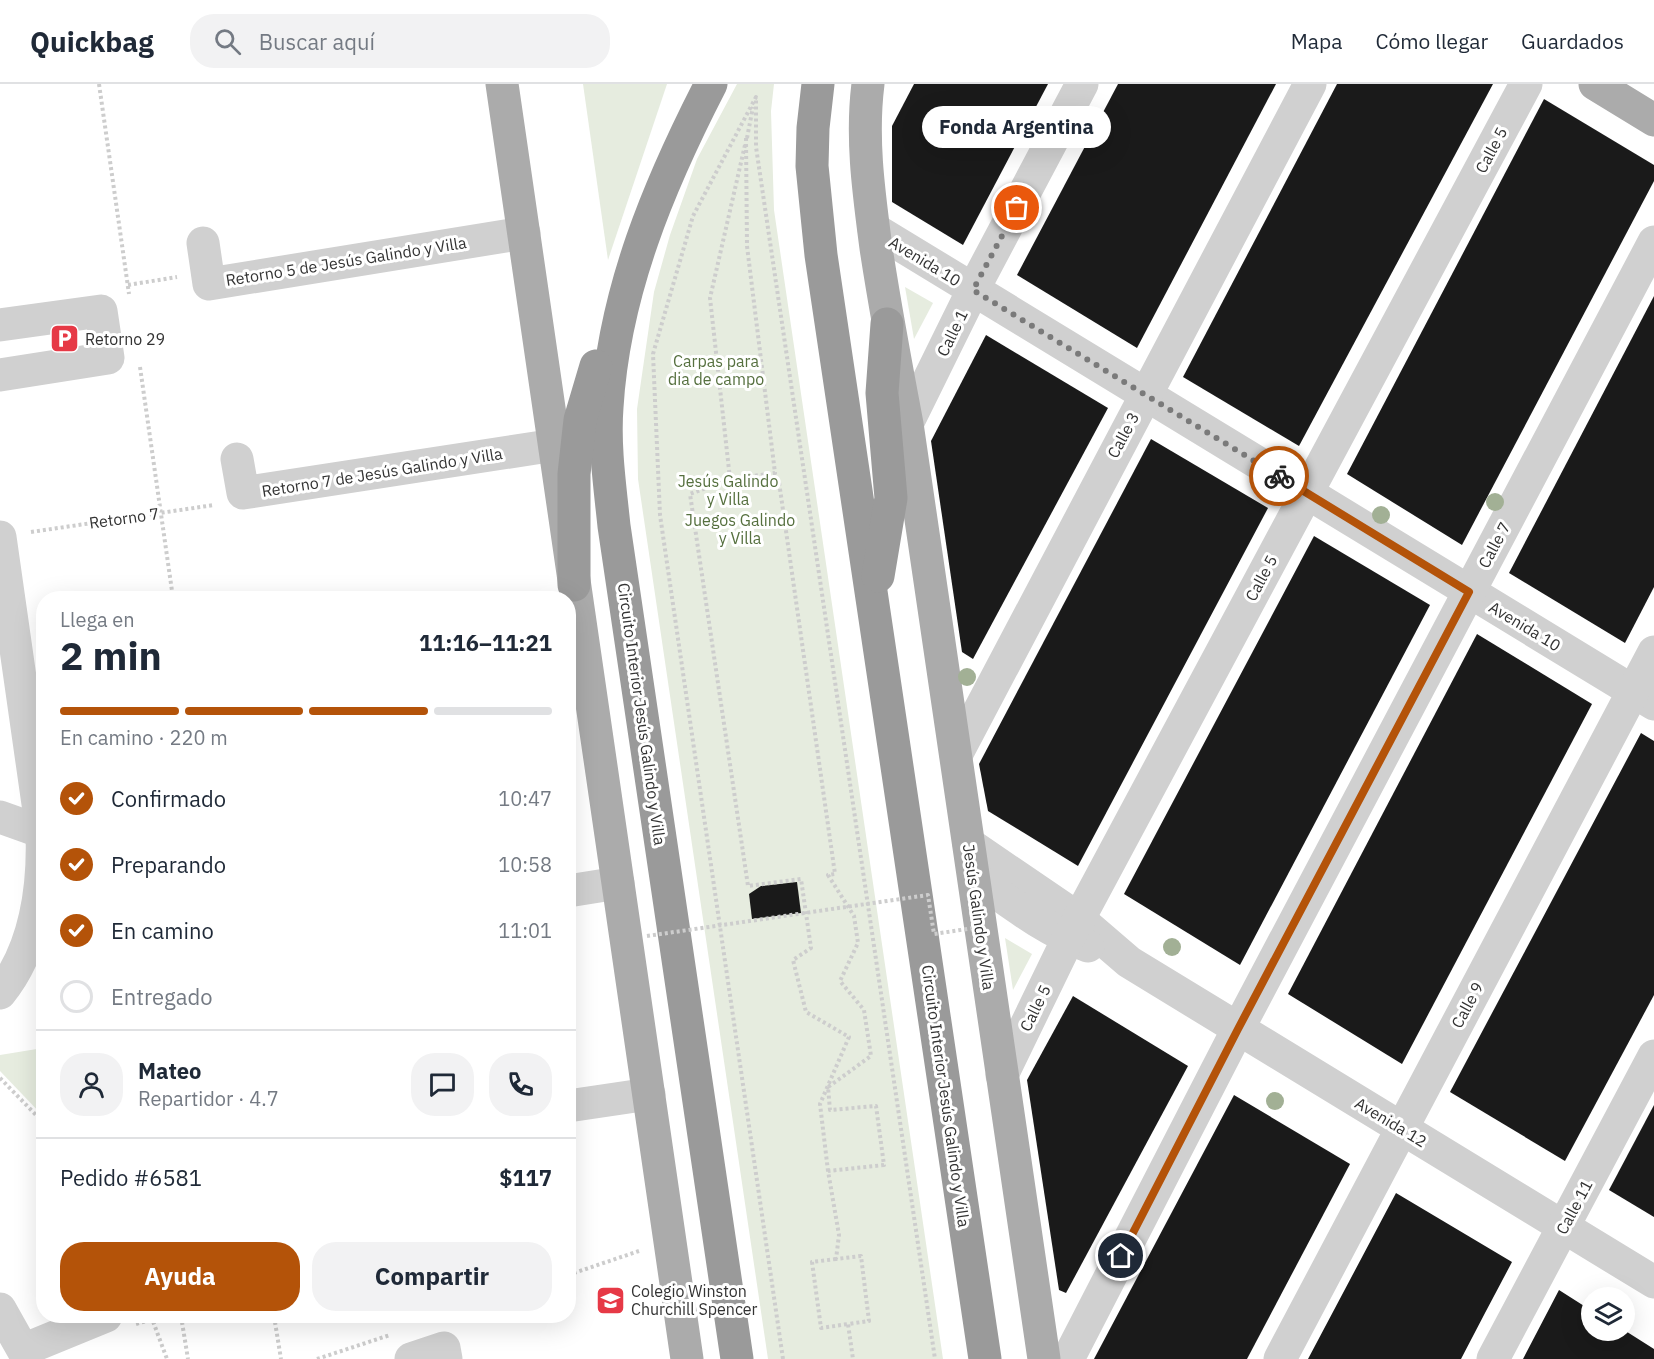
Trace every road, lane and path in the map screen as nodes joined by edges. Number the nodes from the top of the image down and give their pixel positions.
1 (502, 84) edge
2 (711, 84) edge
3 (818, 84) edge
4 (868, 84) edge
5 (1082, 84) edge
6 (1310, 84) edge
7 (1526, 84) edge
8 (1595, 84) edge
9 (756, 98) junction
10 (1654, 120) edge
11 (747, 138) junction
12 (874, 229) junction
13 (524, 233) junction
14 (1654, 242) edge
15 (205, 257) joint
16 (629, 280) junction
17 (128, 285) dead end
18 (973, 290) junction
19 (887, 324) junction
20 (0, 325) edge
21 (0, 375) edge
22 (1145, 394) junction
23 (907, 424) junction
24 (555, 445) junction
25 (237, 459) dead end
26 (730, 479) junction
27 (243, 493) junction
28 (1307, 493) junction
29 (11, 535) edge
30 (574, 585) junction
31 (574, 591) edge
32 (1469, 592) junction
33 (873, 604) junction
34 (576, 624) edge
35 (1654, 652) edge
36 (578, 663) edge
37 (1644, 698) edge
38 (956, 755) junction
39 (36, 775) edge
40 (0, 817) edge
41 (36, 830) edge
42 (969, 844) junction
43 (974, 877) junction
44 (618, 883) junction
45 (576, 890) edge
46 (36, 907) edge
47 (987, 926) dead end
48 (1073, 929) junction
49 (647, 936) dead end
50 (0, 993) edge
51 (1238, 1029) junction
52 (1654, 1056) edge
53 (1002, 1075) junction
54 (0, 1078) edge
55 (828, 1087) junction
56 (649, 1094) junction
57 (576, 1105) edge
58 (36, 1115) edge
59 (1402, 1128) junction
60 (828, 1171) junction
61 (1563, 1227) junction
62 (670, 1241) junction
63 (836, 1259) junction
64 (576, 1272) edge
65 (1654, 1282) edge
66 (0, 1309) edge
67 (111, 1323) edge
68 (154, 1323) edge
69 (182, 1323) edge
70 (275, 1323) edge
71 (848, 1324) junction
72 (402, 1346) edge
73 (167, 1359) edge
74 (188, 1359) edge
75 (281, 1359) edge
76 (317, 1359) edge
77 (446, 1359) edge
78 (687, 1359) edge
79 (737, 1359) edge
80 (783, 1359) edge
81 (853, 1359) edge
82 (935, 1359) edge
83 (985, 1359) edge
84 (1044, 1359) edge
85 (1068, 1359) edge
86 (1280, 1359) edge
87 (1493, 1359) edge

1 - 13 main road
2 - 16 highway, Circuito Interior Jesús Galindo y Villa
3 - 33 highway, Circuito Interior Jesús Galindo y Villa
4 - 12 main road, Jesús Galindo y Villa
5 - 18 street, Calle 1
6 - 22 street, Calle 3
7 - 28 street, Calle 5
8 - 10 main road
9 - 11 path
9 - 80 path
9 - 82 path
11 - 26 path
11 - 26 path
12 - 18 street, Avenida 10
12 - 19 main road, Jesús Galindo y Villa
13 - 15 street, Retorno 5 de Jesús Galindo y Villa
13 - 24 main road
14 - 32 street, Calle 7
15 - 17 path
16 - 30 highway
16 - 79 highway, Circuito Interior Jesús Galindo y Villa
18 - 22 street, Avenida 10
18 - 23 street, Calle 1
19 - 23 main road, Jesús Galindo y Villa
19 - 33 highway
20 - 21 street
22 - 28 street, Avenida 10
22 - 38 street, Calle 3
23 - 38 main road, Jesús Galindo y Villa
24 - 27 street, Retorno 7 de Jesús Galindo y Villa
24 - 30 main road
25 - 27 street, Retorno 7 de Jesús Galindo y Villa
26 - 55 path
26 - 55 path
27 - 29 path, Retorno 7
28 - 32 street, Avenida 10
28 - 48 street, Calle 5
29 - 39 street
30 - 31 main road
32 - 37 street, Avenida 10
32 - 51 street, Calle 7
33 - 83 highway, Circuito Interior Jesús Galindo y Villa
34 - 36 main road
35 - 37 street, Calle 9
36 - 44 main road
37 - 59 street, Calle 9
38 - 42 main road, Jesús Galindo y Villa
40 - 41 street
42 - 43 main road, Jesús Galindo y Villa
42 - 48 street, Avenida 12
43 - 48 street, Avenida 12
43 - 53 main road, Jesús Galindo y Villa
44 - 45 street
44 - 56 main road
46 - 50 street
47 - 49 path, bridge
48 - 51 street, Avenida 12
48 - 53 street, Calle 5
51 - 59 street, Avenida 12
51 - 85 street, Calle 7
52 - 61 street, Calle 11
53 - 84 main road, Jesús Galindo y Villa
54 - 58 path
55 - 60 path
55 - 60 path
56 - 57 street
56 - 62 main road
59 - 61 street, Avenida 12
59 - 86 street, Calle 9
60 - 63 path
61 - 65 street, Avenida 12
61 - 87 street, Calle 11
62 - 64 path
62 - 78 main road
63 - 71 path
63 - 71 path
66 - 67 street
68 - 73 path
69 - 74 path
70 - 75 path
71 - 81 path
72 - 76 path
72 - 77 street

